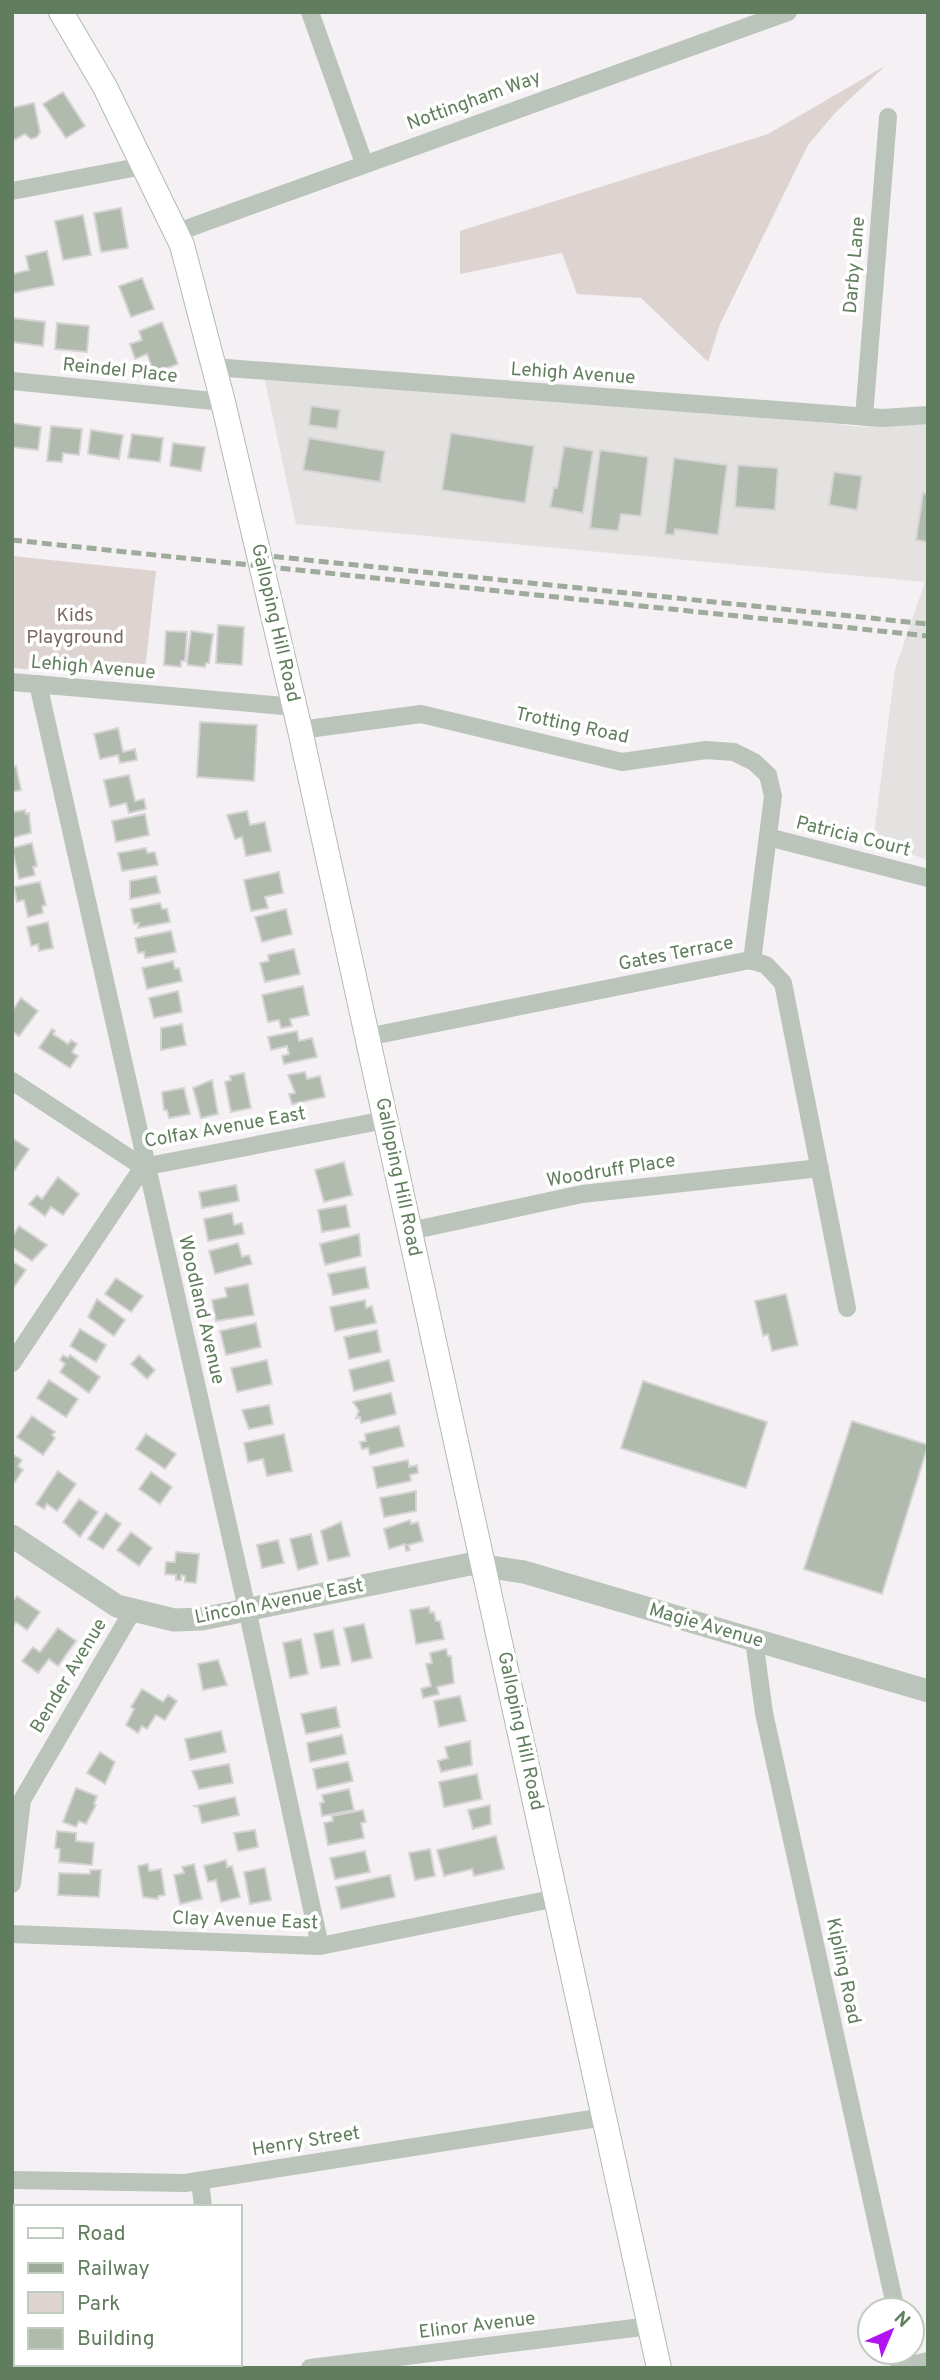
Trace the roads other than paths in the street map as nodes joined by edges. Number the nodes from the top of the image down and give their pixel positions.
1 (61, 12) edge
2 (310, 12) edge
3 (788, 12) edge
4 (888, 117) dead end
5 (363, 163) junction
6 (144, 166) junction
7 (12, 191) edge
8 (175, 233) junction
9 (214, 368) junction
10 (12, 381) edge
11 (223, 402) junction
12 (928, 415) edge
13 (864, 417) junction
14 (12, 682) edge
15 (38, 684) junction
16 (297, 718) junction
17 (768, 837) junction
18 (928, 878) edge
19 (752, 961) junction
20 (367, 1037) junction
21 (12, 1080) edge
22 (385, 1120) junction
23 (145, 1167) junction
24 (820, 1168) junction
25 (410, 1231) junction
26 (847, 1308) dead end
27 (12, 1363) edge
28 (12, 1536) edge
29 (483, 1566) junction
30 (247, 1609) junction
31 (133, 1610) junction
32 (754, 1640) junction
33 (928, 1690) edge
34 (12, 1884) edge
35 (556, 1899) junction
36 (12, 1934) edge
37 (320, 1946) junction
38 (604, 2117) junction
39 (12, 2180) edge
40 (200, 2180) junction
41 (202, 2205) edge
42 (893, 2296) edge
43 (650, 2326) junction
44 (310, 2368) edge
45 (659, 2368) edge

1 - 6 main road, Galloping Hill Road
2 - 5 street
3 - 5 street, Nottingham Way
4 - 13 street, Darby Lane
5 - 8 street, Nottingham Way
6 - 7 street
6 - 8 main road, Galloping Hill Road
8 - 9 main road, Galloping Hill Road
9 - 11 main road, Galloping Hill Road
9 - 13 street, Lehigh Avenue
10 - 11 street, Reindel Place
11 - 16 main road, Galloping Hill Road
12 - 13 street, Lehigh Avenue
14 - 15 street, Lehigh Avenue
15 - 16 street, Lehigh Avenue
15 - 23 street, Woodland Avenue
16 - 17 street, Trotting Road
16 - 20 main road, Galloping Hill Road
17 - 18 street, Patricia Court
17 - 19 street, Trotting Road
19 - 20 street, Gates Terrace
19 - 24 street, Gates Terrace
20 - 22 main road, Galloping Hill Road
21 - 23 street, Colfax Avenue East
22 - 23 street, Colfax Avenue East
22 - 25 main road, Galloping Hill Road
23 - 27 street
23 - 30 street, Woodland Avenue
24 - 25 street, Woodruff Place
24 - 26 street, Gates Terrace
25 - 29 main road, Galloping Hill Road
28 - 31 street, Lincoln Avenue East
29 - 30 street, Lincoln Avenue East
29 - 32 street, Magie Avenue
29 - 35 main road, Galloping Hill Road
30 - 31 street, Lincoln Avenue East
30 - 37 street, Woodland Avenue
31 - 34 street, Bender Avenue
32 - 33 street, Magie Avenue
32 - 42 street, Kipling Road
35 - 37 street, Clay Avenue East
35 - 38 main road, Galloping Hill Road
36 - 37 street, Clay Avenue East
38 - 40 street, Henry Street
38 - 43 main road, Galloping Hill Road
39 - 40 street, Henry Street
40 - 41 street
43 - 44 street, Elinor Avenue
43 - 45 main road, Galloping Hill Road

